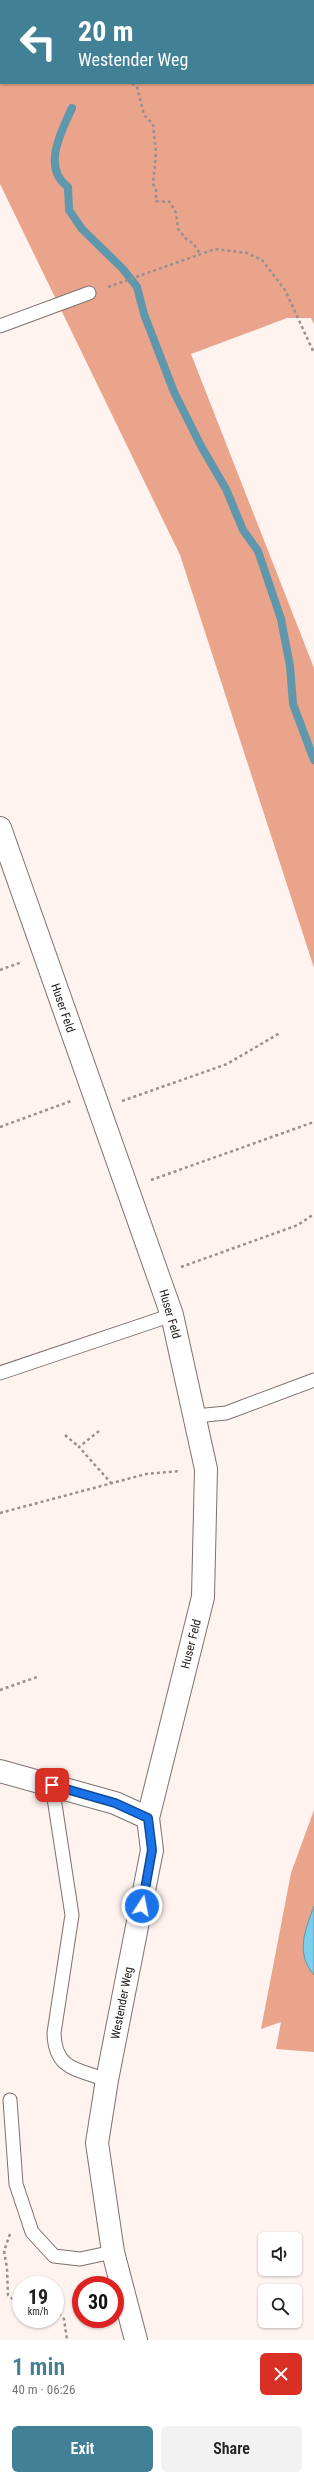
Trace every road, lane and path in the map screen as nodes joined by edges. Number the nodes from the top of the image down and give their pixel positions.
1 (133, 84) edge
2 (200, 254) junction
3 (90, 293) joint
4 (0, 326) edge
5 (314, 353) edge
6 (0, 828) edge
7 (280, 1033) dead end
8 (96, 1101) junction
9 (314, 1122) edge
10 (0, 1128) edge
11 (128, 1189) junction
12 (314, 1214) edge
13 (158, 1275) junction
14 (172, 1315) junction
15 (0, 1373) edge
16 (314, 1380) edge
17 (195, 1416) junction
18 (99, 1431) dead end
19 (65, 1435) dead end
20 (80, 1447) junction
21 (206, 1469) junction
22 (111, 1482) junction
23 (0, 1513) edge
24 (37, 1678) dead end
25 (0, 1690) edge
26 (0, 1771) edge
27 (52, 1785) junction
28 (148, 1818) junction
29 (107, 2080) junction
30 (10, 2100) dead end
31 (11, 2231) dead end
32 (2, 2251) edge
33 (113, 2252) junction
34 (12, 2298) edge
35 (64, 2319) edge
36 (67, 2340) edge
37 (136, 2340) edge

1 - 2 path
2 - 3 path
2 - 5 path
3 - 4 lane
6 - 8 street, Huser Feld
7 - 8 path
8 - 10 path
8 - 11 street, Huser Feld
9 - 11 path
11 - 13 street, Huser Feld
12 - 13 path
13 - 14 street, Huser Feld
14 - 15 lane
14 - 17 street, Huser Feld
16 - 17 lane
17 - 21 street, Huser Feld
18 - 20 path
19 - 20 path
20 - 22 path
21 - 22 path
21 - 28 street, Huser Feld
22 - 23 path
24 - 25 path
26 - 27 street
27 - 28 street
27 - 29 lane
28 - 29 street, Westender Weg
29 - 33 street, Westender Weg
30 - 33 lane
31 - 32 path
32 - 34 path
33 - 37 street, Westender Weg
35 - 36 path

